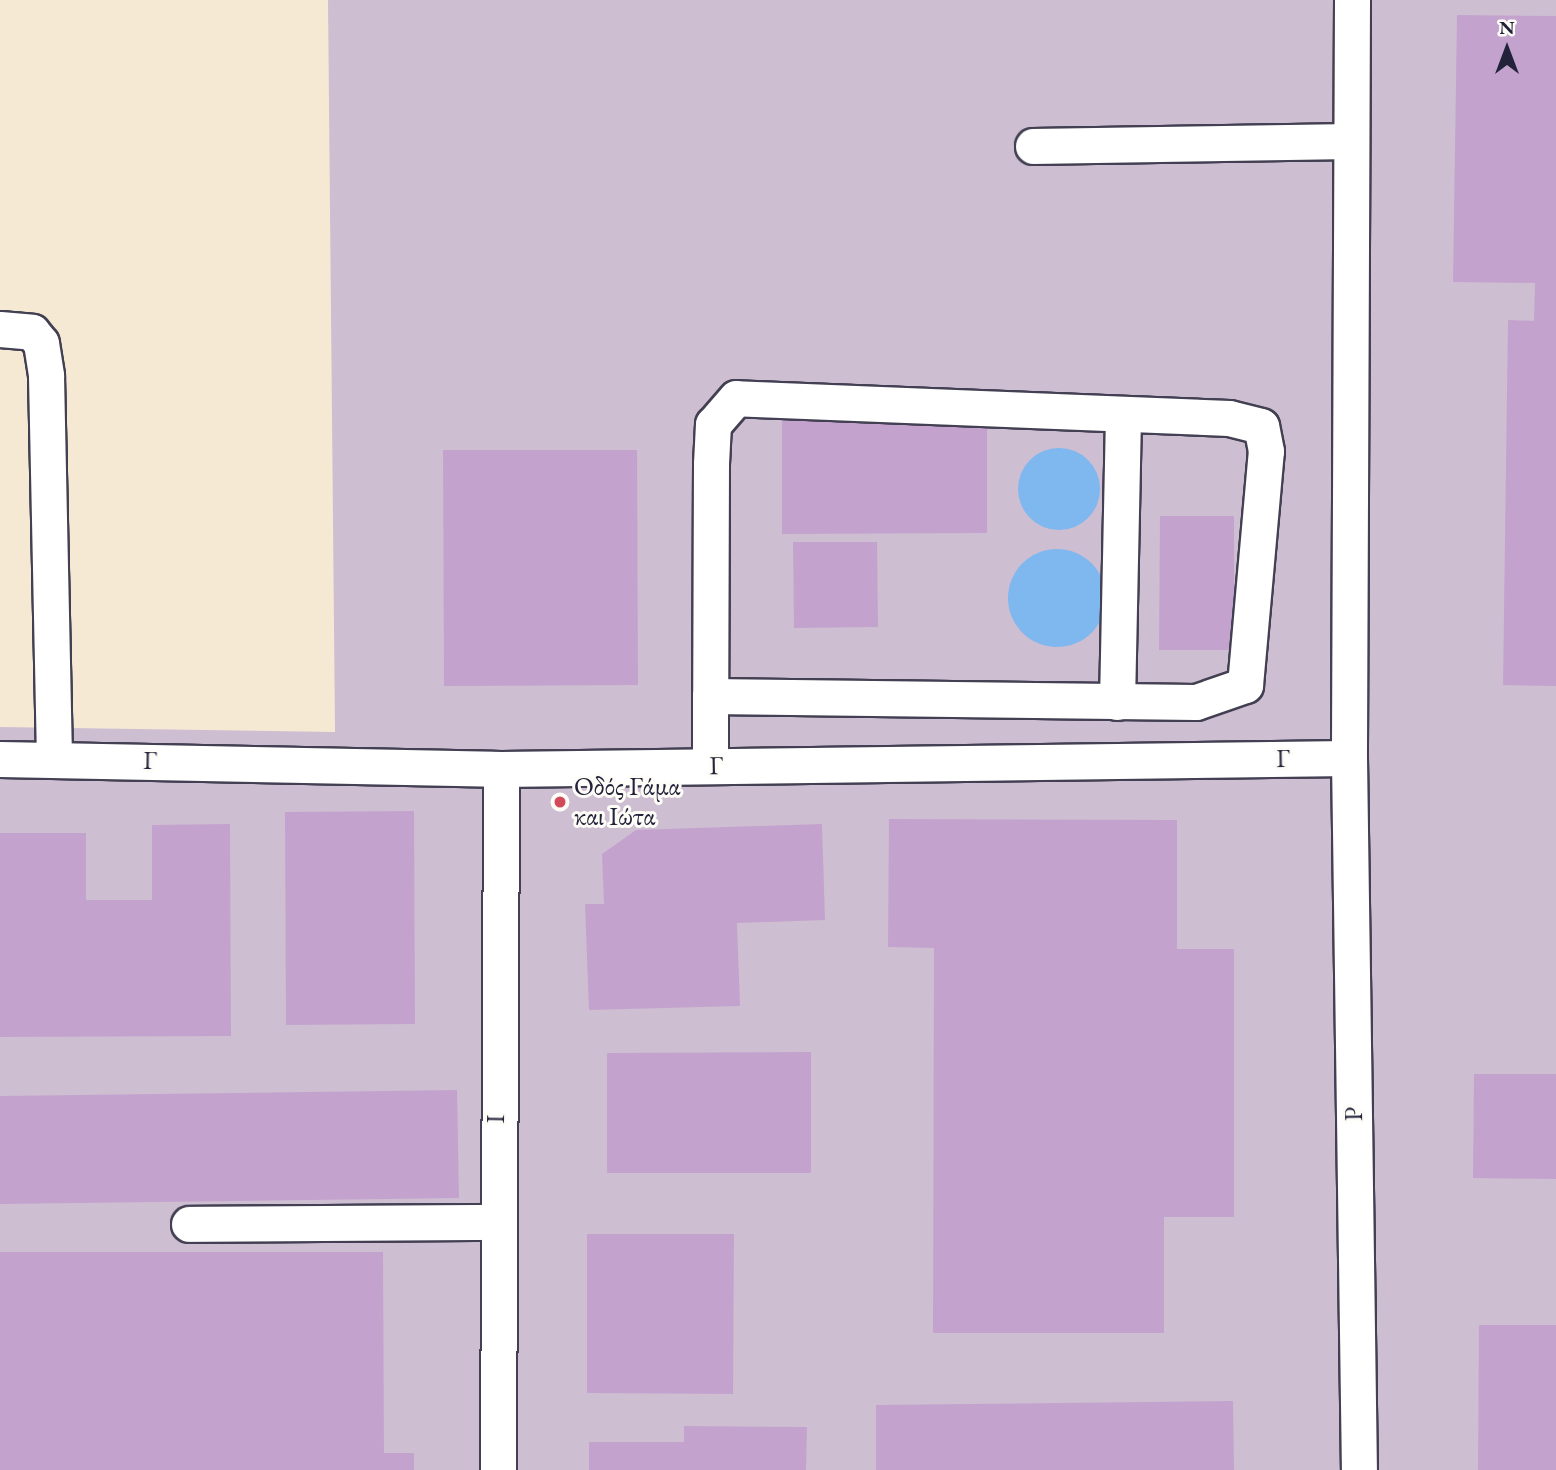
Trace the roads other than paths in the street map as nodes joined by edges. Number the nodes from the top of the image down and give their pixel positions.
1 (1352, 0) edge
2 (1350, 141) junction
3 (1033, 146) dead end
4 (0, 329) edge
5 (1123, 414) junction
6 (710, 696) junction
7 (1117, 702) junction
8 (1349, 758) junction
9 (54, 759) junction
10 (0, 760) edge
11 (710, 766) junction
12 (501, 769) junction
13 (495, 1223) junction
14 (189, 1224) dead end
15 (498, 1470) edge
16 (1359, 1470) edge

1 - 2 street, Ρ
2 - 3 street
2 - 8 street, Ρ
4 - 9 street
5 - 6 street
5 - 7 street
5 - 7 street
6 - 7 street
6 - 11 street
8 - 11 street, Γ
8 - 16 street, Ρ
9 - 10 street, Γ
9 - 12 street, Γ
11 - 12 street, Γ
12 - 13 street, Ι
13 - 14 street
13 - 15 street, Ι

